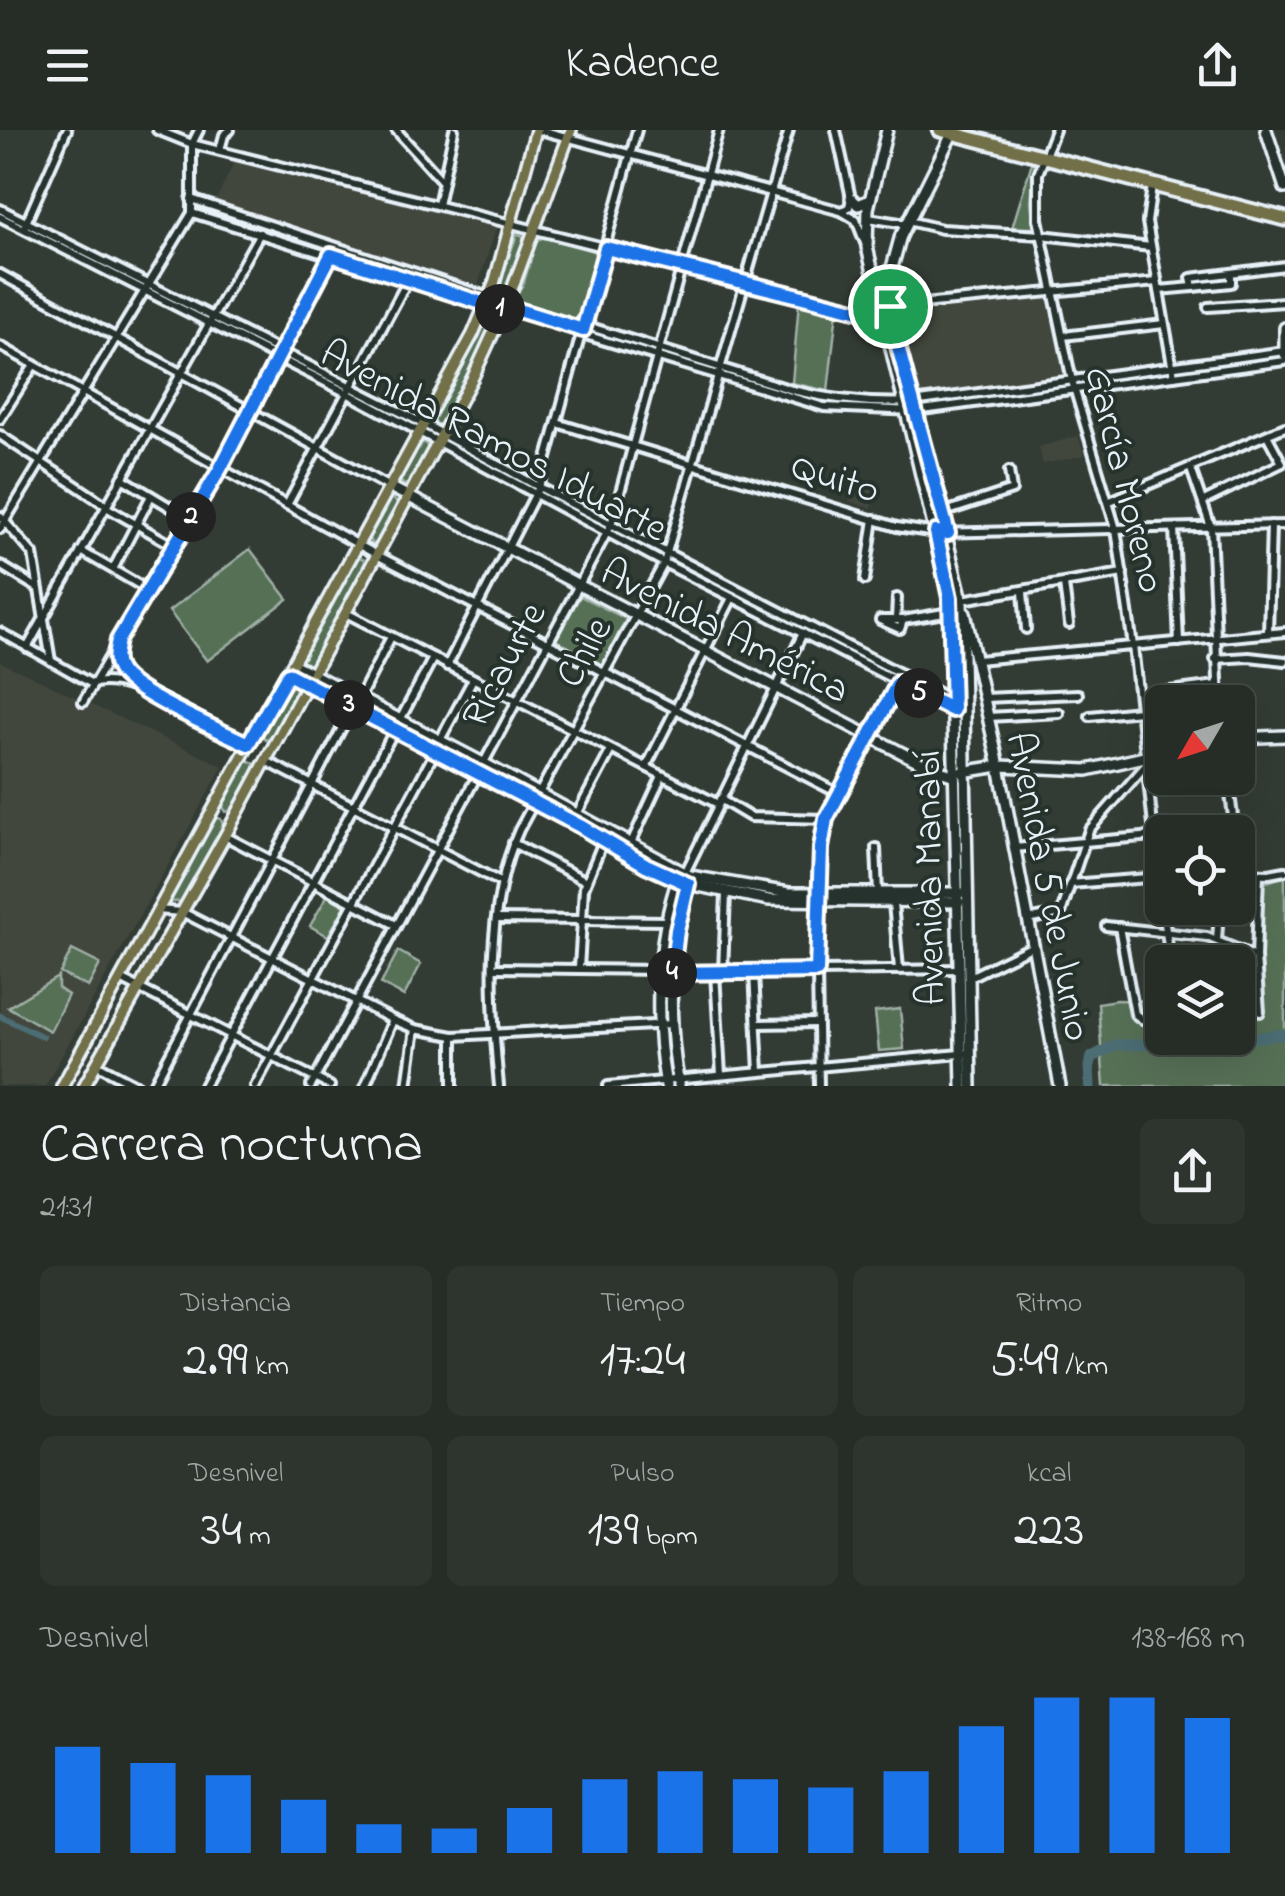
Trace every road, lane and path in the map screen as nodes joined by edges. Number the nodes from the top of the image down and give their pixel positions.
1 (67, 130) edge
2 (157, 130) edge
3 (199, 130) edge
4 (230, 130) edge
5 (396, 130) edge
6 (454, 130) edge
7 (538, 130) edge
8 (637, 130) edge
9 (719, 130) edge
10 (788, 130) edge
11 (836, 130) edge
12 (887, 130) edge
13 (1054, 130) edge
14 (1266, 130) edge
15 (948, 131) edge
16 (570, 134) edge
17 (192, 144) junction
18 (220, 150) junction
19 (630, 154) junction
20 (1043, 156) junction
21 (706, 175) junction
22 (443, 182) junction
23 (1152, 184) junction
24 (1285, 187) edge
25 (771, 193) junction
26 (852, 198) junction
27 (191, 199) junction
28 (870, 199) junction
29 (438, 206) junction
30 (0, 209) edge
31 (841, 211) junction
32 (192, 212) junction
33 (0, 217) edge
34 (1285, 219) edge
35 (864, 222) junction
36 (907, 222) junction
37 (511, 224) junction
38 (24, 225) junction
39 (534, 230) junction
40 (260, 233) junction
41 (901, 235) junction
42 (1041, 236) junction
43 (866, 247) junction
44 (606, 248) junction
45 (1151, 248) junction
46 (331, 255) junction
47 (1285, 266) edge
48 (681, 267) junction
49 (0, 274) edge
50 (408, 280) junction
51 (744, 282) junction
52 (1158, 286) junction
53 (146, 287) junction
54 (1052, 291) junction
55 (487, 301) junction
56 (1285, 302) edge
57 (890, 306) junction
58 (505, 307) junction
59 (1208, 307) dead end
60 (887, 318) junction
61 (212, 321) junction
62 (1164, 324) junction
63 (1285, 328) edge
64 (583, 330) junction
65 (118, 335) junction
66 (1062, 336) junction
67 (0, 346) edge
68 (658, 354) junction
69 (280, 355) junction
70 (1285, 356) edge
71 (34, 365) junction
72 (1172, 367) junction
73 (183, 372) junction
74 (719, 372) junction
75 (1174, 376) junction
76 (1073, 385) junction
77 (349, 390) junction
78 (83, 393) junction
79 (909, 407) junction
80 (251, 409) junction
81 (0, 419) edge
82 (557, 423) junction
83 (1285, 427) edge
84 (422, 428) junction
85 (149, 430) junction
86 (0, 435) edge
87 (1267, 435) junction
88 (440, 437) junction
89 (633, 446) junction
90 (318, 447) junction
91 (40, 462) junction
92 (692, 464) junction
93 (220, 469) junction
94 (1192, 469) junction
95 (1009, 471) dead end
96 (122, 478) junction
97 (390, 487) junction
98 (537, 491) junction
99 (151, 496) junction
100 (408, 497) junction
101 (1110, 501) junction
102 (1204, 501) junction
103 (287, 505) junction
104 (106, 506) junction
105 (942, 512) junction
106 (3, 518) edge
107 (190, 519) junction
108 (874, 520) junction
109 (136, 524) junction
110 (611, 524) junction
111 (1285, 524) edge
112 (1271, 525) junction
113 (1211, 527) junction
114 (1174, 528) junction
115 (0, 529) edge
116 (1116, 529) junction
117 (607, 533) junction
118 (942, 533) junction
119 (360, 545) junction
120 (174, 546) junction
121 (507, 549) junction
122 (82, 551) junction
123 (666, 553) junction
124 (378, 555) junction
125 (664, 563) junction
126 (0, 565) edge
127 (113, 569) junction
128 (1122, 573) junction
129 (865, 580) dead end
130 (1064, 584) junction
131 (578, 586) junction
132 (37, 588) junction
133 (148, 590) junction
134 (1023, 592) junction
135 (732, 598) junction
136 (896, 598) dead end
137 (950, 598) junction
138 (962, 600) junction
139 (478, 607) junction
140 (950, 612) junction
141 (346, 614) junction
142 (635, 616) junction
143 (43, 620) junction
144 (1069, 624) dead end
145 (807, 626) junction
146 (1026, 629) dead end
147 (0, 632) edge
148 (962, 632) junction
149 (1285, 632) edge
150 (802, 634) junction
151 (1268, 634) junction
152 (392, 637) junction
153 (1214, 639) junction
154 (118, 640) junction
155 (1180, 642) junction
156 (547, 643) junction
157 (1134, 646) junction
158 (28, 648) junction
159 (704, 652) junction
160 (433, 658) junction
161 (1215, 659) junction
162 (977, 660) junction
163 (51, 661) junction
164 (1285, 661) edge
165 (447, 666) junction
166 (290, 669) junction
167 (604, 672) junction
168 (473, 679) junction
169 (312, 681) junction
170 (898, 683) junction
171 (92, 684) junction
172 (131, 684) junction
173 (1217, 685) edge
174 (776, 688) junction
175 (1078, 694) dead end
176 (1145, 695) edge
177 (982, 696) junction
178 (1139, 696) junction
179 (516, 701) junction
180 (82, 702) dead end
181 (356, 703) junction
182 (958, 705) junction
183 (675, 709) junction
184 (1140, 710) junction
185 (1059, 713) dead end
186 (1090, 716) dead end
187 (987, 718) junction
188 (397, 725) junction
189 (573, 730) junction
190 (869, 736) junction
191 (1285, 736) edge
192 (1255, 737) edge
193 (248, 744) junction
194 (438, 745) junction
195 (747, 746) junction
196 (612, 750) junction
197 (1145, 752) edge
198 (265, 760) junction
199 (1145, 761) edge
200 (1145, 762) edge
201 (999, 766) junction
202 (481, 767) junction
203 (646, 767) junction
204 (959, 773) junction
205 (662, 776) junction
206 (312, 785) junction
207 (838, 793) junction
208 (536, 797) junction
209 (719, 802) junction
210 (354, 806) junction
211 (212, 808) junction
212 (577, 814) junction
213 (826, 819) junction
214 (233, 820) junction
215 (394, 827) junction
216 (225, 836) junction
217 (1145, 837) edge
218 (604, 840) junction
219 (1083, 842) junction
220 (513, 843) junction
221 (630, 845) junction
222 (876, 848) dead end
223 (1014, 848) junction
224 (437, 849) junction
225 (272, 860) junction
226 (1285, 870) edge
227 (1255, 874) edge
228 (1259, 874) junction
229 (684, 878) junction
230 (1145, 878) edge
231 (586, 880) junction
232 (313, 882) junction
233 (500, 882) junction
234 (1070, 884) junction
235 (726, 893) junction
236 (878, 894) junction
237 (962, 897) junction
238 (818, 898) junction
239 (354, 903) junction
240 (892, 903) junction
241 (156, 910) junction
242 (182, 912) junction
243 (496, 919) junction
244 (580, 920) junction
245 (1028, 920) junction
246 (667, 921) junction
247 (1165, 925) edge
248 (396, 926) junction
249 (1106, 926) dead end
250 (1218, 926) dead end
251 (1119, 927) junction
252 (1166, 931) junction
253 (231, 938) junction
254 (1217, 940) junction
255 (1168, 945) edge
256 (1033, 946) junction
257 (1256, 956) junction
258 (272, 958) junction
259 (495, 968) junction
260 (579, 968) junction
261 (958, 968) junction
262 (661, 970) junction
263 (899, 970) junction
264 (817, 971) junction
265 (719, 972) junction
266 (754, 972) junction
267 (672, 973) junction
268 (120, 978) junction
269 (313, 979) junction
270 (969, 979) junction
271 (139, 988) junction
272 (356, 1001) junction
273 (1260, 1012) dead end
274 (190, 1015) junction
275 (393, 1020) junction
276 (1145, 1020) edge
277 (817, 1023) junction
278 (660, 1024) junction
279 (672, 1024) junction
280 (756, 1024) junction
281 (416, 1029) junction
282 (494, 1034) junction
283 (231, 1036) junction
284 (453, 1036) junction
285 (966, 1053) junction
286 (271, 1056) junction
287 (96, 1064) junction
288 (818, 1066) junction
289 (759, 1072) junction
290 (725, 1075) junction
291 (312, 1082) edge
292 (666, 1082) edge
293 (678, 1083) edge
294 (62, 1086) edge
295 (84, 1086) edge
296 (138, 1086) edge
297 (153, 1086) edge
298 (204, 1086) edge
299 (255, 1086) edge
300 (330, 1086) edge
301 (365, 1086) edge
302 (407, 1086) edge
303 (453, 1086) edge
304 (499, 1086) edge
305 (608, 1086) edge
306 (730, 1086) edge
307 (819, 1086) edge
308 (962, 1086) edge
309 (971, 1086) edge
310 (1060, 1086) edge

1 - 38 street
2 - 17 street
3 - 17 street
4 - 18 street
5 - 22 street
6 - 22 street
7 - 16 street
7 - 37 main road
8 - 19 street
9 - 21 street, Ricaurte
10 - 25 street, Chile
11 - 26 street
12 - 28 main road
13 - 20 street, García Moreno
14 - 24 main road
15 - 20 highway
15 - 36 main road
16 - 19 street
16 - 39 main road
17 - 18 street
17 - 27 street
18 - 29 street
19 - 21 street
19 - 44 street
20 - 23 highway
20 - 42 street, García Moreno
21 - 25 street
21 - 48 street, Ricaurte
22 - 29 street
23 - 34 highway
23 - 45 street
25 - 31 street
25 - 51 street, Chile
26 - 28 main road
26 - 31 street
26 - 35 street
27 - 32 street
27 - 55 street
28 - 35 main road
29 - 37 street
30 - 38 street, Avenida Ramos Iduarte
31 - 35 street
32 - 40 street
32 - 53 street
33 - 38 street, Avenida Ramos Iduarte
35 - 36 street
35 - 43 main road
36 - 41 main road
36 - 42 street
37 - 39 street
37 - 55 main road
38 - 53 street, Avenida Ramos Iduarte
39 - 44 street
39 - 58 main road
40 - 46 street
40 - 61 street
41 - 43 main road
41 - 57 main road
42 - 45 street
42 - 54 street, García Moreno
43 - 60 main road
44 - 48 street
44 - 64 street
45 - 52 street
46 - 50 street
46 - 69 street
47 - 52 street
48 - 51 street
48 - 68 street, Ricaurte
49 - 65 street
50 - 55 street
50 - 77 street
51 - 60 street
51 - 74 street, Chile
52 - 54 street
52 - 62 street
53 - 61 street, Avenida Ramos Iduarte
53 - 65 street
54 - 57 street
54 - 66 street, García Moreno
55 - 58 street
55 - 84 main road
56 - 59 street
57 - 60 main road
58 - 64 street
58 - 88 main road
60 - 79 main road, Avenida Manabí
61 - 69 street, Avenida Ramos Iduarte
61 - 73 street
62 - 66 street
62 - 72 street
63 - 70 main road
64 - 68 street
64 - 82 street
65 - 73 street
65 - 78 street
66 - 76 street, García Moreno
67 - 71 street
68 - 74 street
68 - 89 street, Ricaurte
69 - 77 street, Avenida Ramos Iduarte
69 - 80 street
70 - 72 street
70 - 75 street
71 - 78 street
71 - 81 street
72 - 75 street
72 - 76 street
73 - 80 street
73 - 85 street
74 - 79 street
74 - 92 street, Chile
75 - 76 street
76 - 79 street
76 - 101 street, García Moreno
77 - 84 street, Avenida Ramos Iduarte
77 - 90 street
78 - 85 street
78 - 91 street
79 - 105 main road, Avenida Manabí
79 - 118 main road, Avenida Manabí
80 - 90 street
80 - 93 street
82 - 89 street, Quito
82 - 98 street
83 - 87 street
84 - 88 street, Avenida Ramos Iduarte
84 - 97 main road
85 - 93 street
85 - 96 street
86 - 91 street
87 - 94 street
87 - 102 street
88 - 98 street, Avenida Ramos Iduarte
88 - 100 main road
89 - 92 street, Quito
89 - 110 street, Ricaurte
90 - 97 street
90 - 103 street
91 - 104 street
91 - 106 street
92 - 108 street, Quito
92 - 123 street, Chile
93 - 103 street
93 - 107 street
94 - 101 street
94 - 102 street
95 - 105 street
96 - 99 street
96 - 104 street
97 - 100 main road, Avenida América
97 - 119 main road
98 - 110 street, Avenida Ramos Iduarte
98 - 117 street, Avenida Ramos Iduarte
98 - 121 street
99 - 107 street
99 - 109 street
100 - 121 main road, Avenida América
100 - 124 main road
101 - 116 street, García Moreno
102 - 113 street
103 - 119 street
104 - 109 street
104 - 122 street
105 - 118 main road, Avenida Manabí
106 - 115 street
106 - 132 street
107 - 120 street
108 - 118 street, Quito
108 - 129 street
109 - 120 street
109 - 127 street
110 - 117 street, Ricaurte
110 - 123 street, Avenida Ramos Iduarte
111 - 112 street, Quito
112 - 113 street, Quito
112 - 151 street
113 - 114 street, Quito
113 - 153 street
114 - 116 street, Quito
114 - 155 street
116 - 118 street, Quito
116 - 128 street, García Moreno
117 - 125 street, Avenida Ramos Iduarte
117 - 131 street, Ricaurte
118 - 137 main road, Avenida Manabí
118 - 138 main road, Avenida Manabí
119 - 124 street
119 - 166 main road
120 - 133 street
121 - 131 main road, Avenida América
121 - 139 street
122 - 127 street
122 - 143 street
123 - 125 street, Chile
123 - 145 street, Avenida Ramos Iduarte
124 - 139 street
124 - 141 main road
125 - 135 street, Avenida Ramos Iduarte
125 - 142 street, Chile
126 - 132 street
127 - 133 street
128 - 130 street
128 - 157 street, García Moreno
130 - 134 street
130 - 144 street
131 - 142 main road, Avenida América
131 - 156 street, Ricaurte
132 - 143 street
133 - 154 street
134 - 138 street
134 - 146 street
135 - 150 street, Avenida Ramos Iduarte
135 - 159 street
136 - 140 street
137 - 140 main road, Avenida Manabí
137 - 148 main road, Avenida 5 de Junio
138 - 148 main road, Avenida Manabí
138 - 162 main road, Avenida 5 de Junio
139 - 156 street
139 - 165 street
140 - 182 main road, Avenida Manabí
141 - 152 street
141 - 169 main road
142 - 159 main road, Avenida América
142 - 167 street, Chile
143 - 158 street
143 - 163 street
145 - 150 street
145 - 182 street, Avenida Ramos Iduarte
147 - 158 street
148 - 177 main road, Avenida 5 de Junio
148 - 182 main road, Avenida Manabí
149 - 151 street
150 - 170 street, Avenida Ramos Iduarte
150 - 174 street
151 - 153 street
152 - 160 street
152 - 181 street
153 - 155 street
153 - 161 street
154 - 171 street
154 - 172 street
155 - 157 street
156 - 167 street
156 - 179 street, Ricaurte
157 - 162 street
157 - 178 street, García Moreno
158 - 163 street
159 - 174 main road, Avenida América
159 - 183 street
160 - 165 street
160 - 188 street
161 - 164 street
161 - 173 street
162 - 177 main road, Avenida 5 de Junio
163 - 171 street
165 - 168 street
166 - 169 main road
166 - 193 main road
167 - 183 street
167 - 189 street, Chile
168 - 179 street
168 - 194 street
169 - 181 main road
169 - 198 main road
170 - 182 street, Avenida Ramos Iduarte
170 - 190 street
171 - 172 street
171 - 180 street
172 - 193 street
174 - 190 main road, Avenida América
174 - 195 street
175 - 177 street
176 - 178 street
177 - 182 main road
177 - 187 main road, Avenida 5 de Junio
178 - 184 street, García Moreno
179 - 189 street
179 - 202 street, Ricaurte
181 - 188 main road
181 - 206 street
182 - 204 main road, Avenida Manabí
183 - 195 street
183 - 203 street
184 - 186 street
184 - 197 street, García Moreno
185 - 187 street
187 - 201 main road, Avenida 5 de Junio
188 - 194 main road
188 - 210 street
189 - 196 street
189 - 208 street, Chile
190 - 204 main road, Avenida América
190 - 207 street
191 - 192 main road
193 - 211 main road
194 - 202 main road
194 - 215 street
195 - 207 street
195 - 209 street
196 - 203 street
196 - 212 street
198 - 206 street
198 - 214 main road
199 - 201 main road, Avenida América
200 - 219 street
201 - 204 main road, Avenida América
201 - 223 main road, Avenida 5 de Junio
202 - 208 main road
202 - 224 street, Ricaurte
203 - 205 street
204 - 237 main road, Avenida Manabí
205 - 209 street
205 - 221 street
206 - 210 street
206 - 225 street
207 - 213 street
208 - 212 main road
208 - 218 main road
208 - 220 street, Chile
209 - 213 street
209 - 229 street
210 - 215 street
210 - 232 street
211 - 214 main road
211 - 241 main road
212 - 221 main road
213 - 238 street
214 - 216 main road
215 - 224 street
215 - 239 street
216 - 225 street
216 - 242 main road
217 - 219 street
218 - 229 main road
218 - 231 street
219 - 223 street
219 - 234 street
220 - 231 street
220 - 233 street, Chile
221 - 229 main road
222 - 236 street
223 - 245 main road, Avenida 5 de Junio
224 - 233 street
224 - 248 street, Ricaurte
225 - 232 street
225 - 253 street
226 - 228 street
227 - 228 street
228 - 257 street
229 - 235 main road
229 - 238 main road
229 - 246 main road
229 - 267 main road
230 - 234 street
231 - 244 street
232 - 239 street
232 - 258 street
233 - 243 street, Chile
234 - 245 street
235 - 238 main road
235 - 265 street
236 - 237 main road
236 - 238 main road
237 - 240 main road
237 - 261 main road, Avenida Manabí
237 - 270 main road, Avenida Manabí
238 - 240 main road
238 - 264 street
239 - 248 street
239 - 269 street
240 - 263 street
241 - 242 street
241 - 268 main road
242 - 253 street
242 - 271 main road
243 - 244 street
243 - 259 street, Chile
244 - 246 street
244 - 260 street
245 - 256 main road, Avenida 5 de Junio
246 - 262 main road
247 - 252 street, García Moreno
248 - 272 street, Ricaurte
249 - 251 street
250 - 254 street
251 - 252 street
251 - 276 street
252 - 254 street
252 - 255 street, García Moreno
253 - 258 street
253 - 274 street
254 - 257 street
256 - 270 street
256 - 310 main road, Avenida 5 de Junio
257 - 273 street
258 - 269 street
258 - 283 street
259 - 260 street
259 - 282 street, Chile
260 - 262 street
261 - 263 street
261 - 270 street
261 - 285 main road, Avenida Manabí
262 - 267 street
262 - 278 main road
263 - 264 street
264 - 266 street
264 - 277 street
265 - 266 street
265 - 267 street
265 - 290 street
266 - 280 street
267 - 279 main road
268 - 271 street
268 - 294 main road
269 - 272 street
269 - 286 street
270 - 285 main road, Avenida Manabí
271 - 274 street
271 - 287 main road
272 - 275 street
272 - 291 street, Ricaurte
274 - 283 street
274 - 297 street
275 - 281 street
275 - 301 street
277 - 280 street
277 - 288 street
278 - 279 street
278 - 282 street
278 - 292 main road
279 - 293 main road
280 - 289 street
281 - 284 street
281 - 302 street
282 - 284 street
282 - 304 street, Chile
283 - 286 street
283 - 298 street
284 - 303 street
285 - 288 street
285 - 308 main road, Avenida Manabí
285 - 309 main road, Avenida Manabí
286 - 291 street
286 - 299 street
287 - 295 main road
287 - 296 street
288 - 289 street
288 - 307 street
289 - 290 street
290 - 293 street
290 - 306 street
291 - 300 street
292 - 293 street
292 - 305 street

